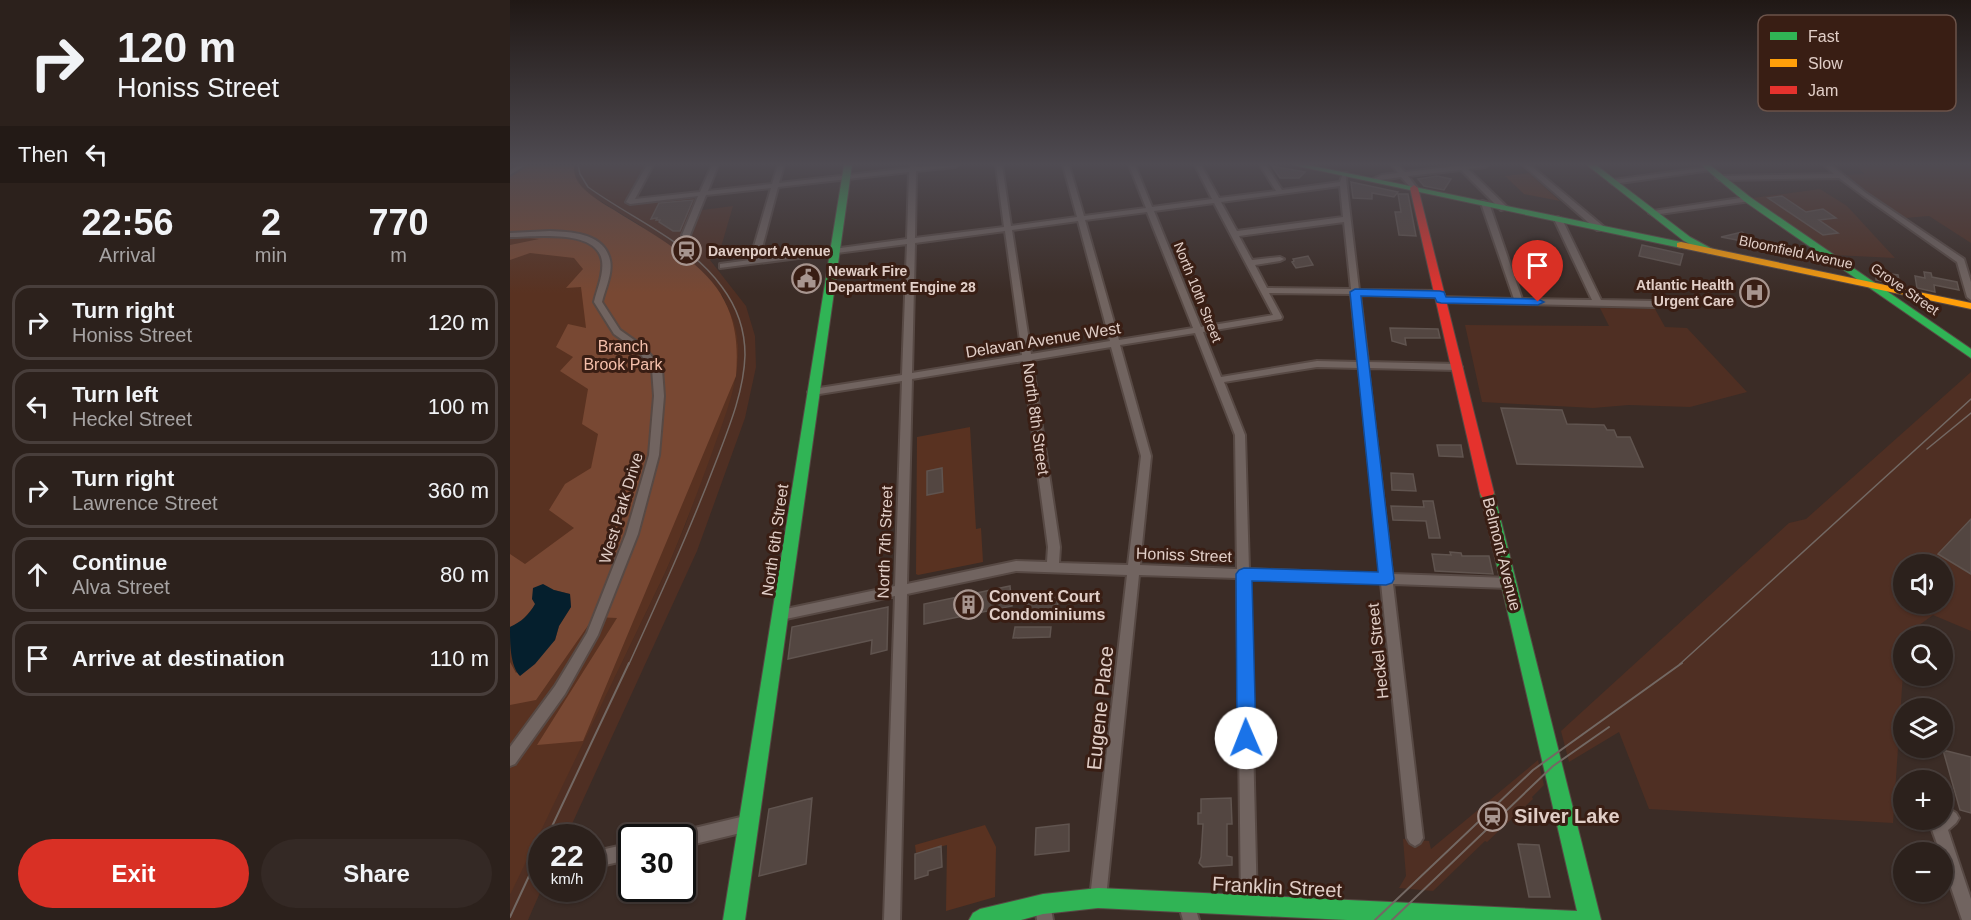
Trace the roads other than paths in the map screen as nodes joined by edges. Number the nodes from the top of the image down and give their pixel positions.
1 (697, 208) edge
2 (769, 208) edge
3 (841, 208) edge
4 (912, 208) edge
5 (1005, 208) edge
6 (1078, 208) edge
7 (1158, 208) edge
8 (1221, 208) edge
9 (1346, 208) edge
10 (1419, 208) edge
11 (1487, 208) edge
12 (1504, 208) edge
13 (1576, 208) edge
14 (1653, 208) edge
15 (1686, 208) edge
16 (1760, 208) edge
17 (1886, 208) edge
18 (1150, 209) junction
19 (1658, 212) junction
20 (1081, 218) junction
21 (1347, 219) junction
22 (1558, 219) junction
23 (1008, 228) junction
24 (1600, 228) junction
25 (1235, 234) junction
26 (510, 235) edge
27 (686, 235) dead end
28 (911, 241) junction
29 (834, 251) junction
30 (1711, 251) junction
31 (1280, 259) dead end
32 (754, 261) junction
33 (1250, 263) junction
34 (723, 266) dead end
35 (1870, 285) junction
36 (1264, 290) junction
37 (1355, 292) junction
38 (1441, 297) junction
39 (1971, 297) edge
40 (1519, 302) junction
41 (1598, 303) junction
42 (1654, 304) dead end
43 (1971, 306) edge
44 (1198, 330) junction
45 (1116, 343) junction
46 (1971, 354) edge
47 (1028, 357) junction
48 (1363, 365) junction
49 (1457, 367) junction
50 (907, 377) junction
51 (1219, 380) junction
52 (813, 392) junction
53 (1053, 568) junction
54 (1135, 570) junction
55 (1244, 574) junction
56 (1386, 579) junction
57 (1509, 583) junction
58 (901, 590) junction
59 (781, 615) junction
60 (510, 759) edge
61 (748, 823) junction
62 (1940, 830) edge
63 (696, 836) edge
64 (1415, 838) dead end
65 (1098, 898) junction
66 (1186, 902) junction
67 (1249, 905) junction
68 (1044, 912) edge
69 (1523, 919) edge
70 (734, 920) edge
71 (892, 920) edge
72 (980, 920) edge
73 (1191, 920) edge
74 (1574, 920) edge
75 (1590, 920) edge
76 (1970, 920) edge

1 - 27 street
2 - 32 street
3 - 29 street, North 6th Street
4 - 28 street, North 7th Street
5 - 23 street, North 8th Street
6 - 20 street, Eugene Place
7 - 18 street
8 - 25 street
9 - 21 street, Heckel Street
10 - 38 street, Belmont Avenue
11 - 40 street
12 - 22 street, Bloomfield Avenue
13 - 24 street
14 - 19 street
15 - 19 street
16 - 35 street, Grove Street
17 - 39 street
18 - 20 street
18 - 44 street, North 10th Street
19 - 30 street
20 - 23 street
20 - 45 street, Eugene Place
21 - 25 street
21 - 37 street, Heckel Street
22 - 24 street, Bloomfield Avenue
22 - 41 street
23 - 28 street
23 - 47 street, North 8th Street
24 - 30 street, Bloomfield Avenue
25 - 33 street
26 - 60 street, West Park Drive
28 - 29 street
28 - 50 street, North 7th Street
29 - 32 street
29 - 52 street, North 6th Street
30 - 35 street, Bloomfield Avenue
31 - 33 street
32 - 34 street
33 - 36 street
35 - 43 street, Bloomfield Avenue
35 - 46 street, Grove Street
36 - 37 street
36 - 44 street, Delavan Avenue West
37 - 38 street
37 - 48 street, Heckel Street
38 - 40 street
38 - 49 street, Belmont Avenue
40 - 41 street
41 - 42 street
44 - 45 street, Delavan Avenue West
44 - 51 street, North 10th Street
45 - 47 street, Delavan Avenue West
45 - 54 street, Eugene Place
47 - 50 street, Delavan Avenue West
47 - 53 street, North 8th Street
48 - 49 street
48 - 51 street
48 - 56 street, Heckel Street
49 - 57 street, Belmont Avenue
50 - 52 street, Delavan Avenue West
50 - 58 street, North 7th Street
51 - 55 street, North 10th Street
52 - 59 street, North 6th Street
53 - 54 street, Honiss Street
53 - 58 street, Honiss Street
54 - 55 street, Honiss Street
54 - 65 street, Eugene Place
55 - 56 street, Honiss Street
55 - 67 street
56 - 57 street, Honiss Street
56 - 64 street, Heckel Street
57 - 75 street, Belmont Avenue
58 - 59 street, Honiss Street
58 - 71 street, North 7th Street
59 - 61 street, North 6th Street
61 - 63 street
61 - 70 street, North 6th Street
62 - 76 street
65 - 66 street, Franklin Street
65 - 68 street, Franklin Street
66 - 67 street, Franklin Street
66 - 73 street
67 - 69 street, Franklin Street
68 - 72 street, Franklin Street
69 - 74 street, Franklin Street

